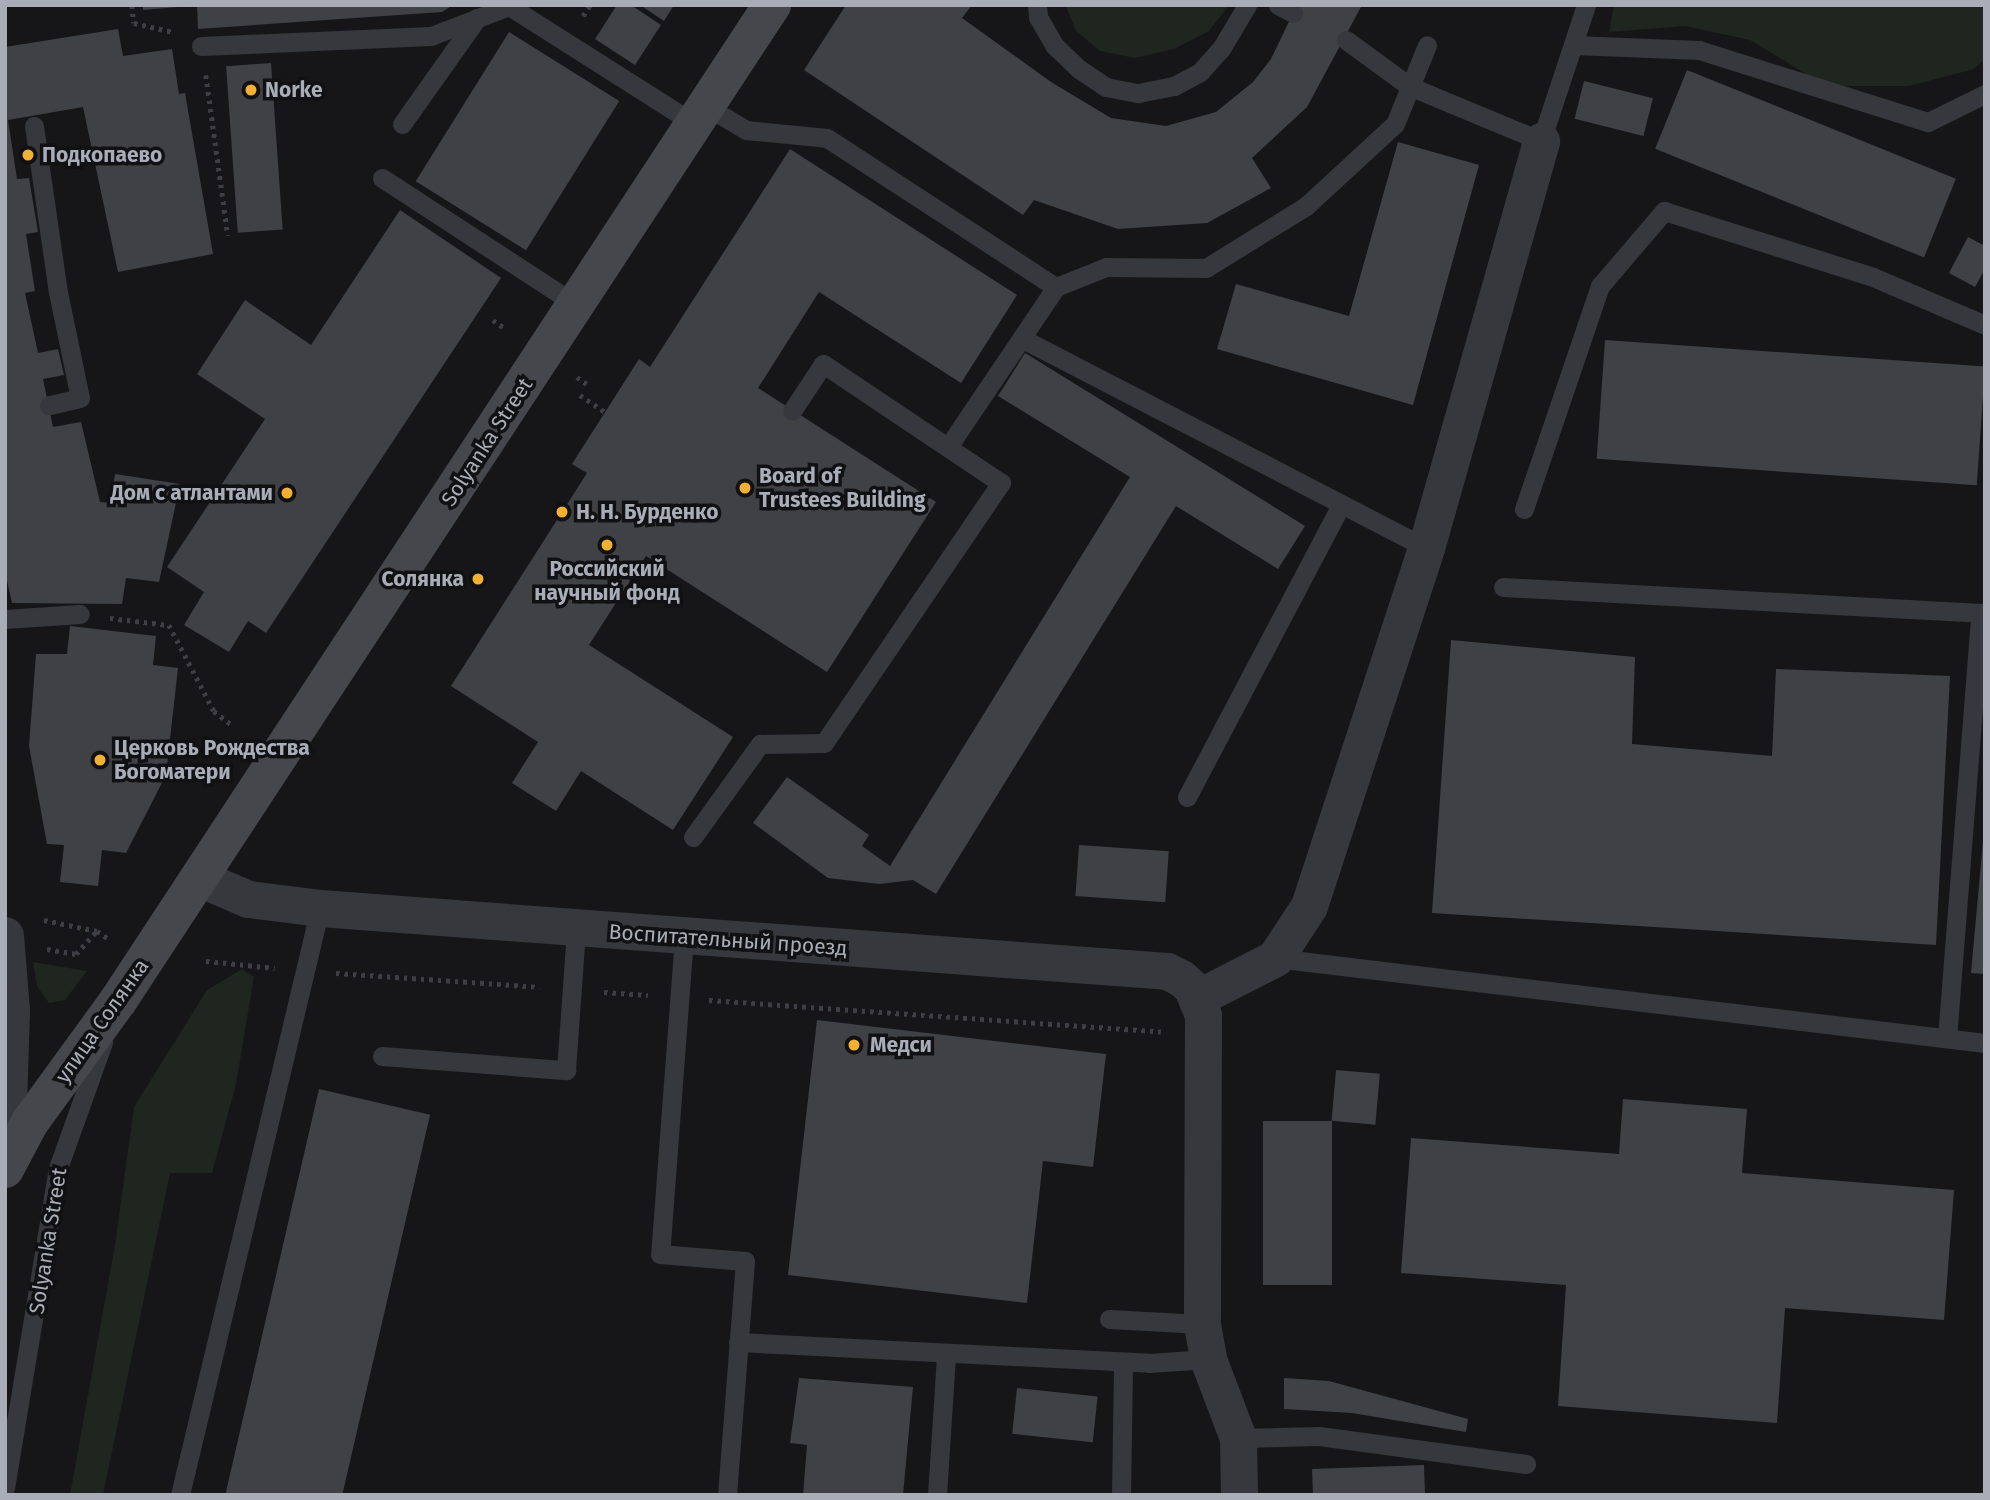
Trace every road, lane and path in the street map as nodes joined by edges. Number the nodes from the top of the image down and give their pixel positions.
1 (132, 5) edge
2 (772, 5) edge
3 (1037, 5) edge
4 (1131, 5) edge
5 (1145, 5) edge
6 (1247, 5) edge
7 (1586, 5) edge
8 (477, 17) junction
9 (1346, 40) dead end
10 (1574, 45) junction
11 (1427, 46) dead end
12 (201, 47) junction
13 (1409, 86) junction
14 (1985, 94) edge
15 (700, 115) junction
16 (402, 124) dead end
17 (34, 127) dead end
18 (1541, 141) junction
19 (382, 178) dead end
20 (228, 235) dead end
21 (1056, 287) junction
22 (577, 305) junction
23 (493, 320) dead end
24 (1985, 325) edge
25 (506, 329) dead end
26 (1023, 339) junction
27 (577, 377) dead end
28 (587, 383) dead end
29 (580, 395) dead end
30 (49, 405) dead end
31 (792, 411) dead end
32 (605, 412) dead end
33 (948, 447) junction
34 (1341, 505) junction
35 (1524, 509) dead end
36 (1426, 548) junction
37 (1503, 587) dead end
38 (80, 614) joint
39 (1982, 614) edge
40 (5, 619) edge
41 (233, 726) dead end
42 (1187, 797) dead end
43 (694, 837) dead end
44 (199, 878) junction
45 (320, 908) junction
46 (576, 929) junction
47 (25, 931) edge
48 (97, 931) junction
49 (684, 937) junction
50 (114, 942) dead end
51 (1275, 958) junction
52 (206, 961) dead end
53 (305, 970) junction
54 (571, 990) junction
55 (679, 998) junction
56 (1197, 998) junction
57 (118, 1001) junction
58 (1205, 1036) junction
59 (1947, 1038) junction
60 (1985, 1043) edge
61 (382, 1056) dead end
62 (5, 1168) edge
63 (1109, 1319) dead end
64 (738, 1342) junction
65 (1205, 1342) junction
66 (946, 1354) junction
67 (1123, 1362) junction
68 (1238, 1438) junction
69 (1527, 1464) dead end
70 (5, 1488) edge
71 (180, 1495) edge
72 (727, 1495) edge
73 (937, 1495) edge
74 (1121, 1495) edge
75 (1239, 1495) edge

1 - 12 path
2 - 15 main road, Solyanka Street
3 - 6 lane
4 - 5 path
7 - 10 lane
8 - 12 lane
8 - 15 lane
8 - 16 lane
9 - 13 lane
10 - 14 lane
10 - 18 lane
11 - 13 lane
12 - 20 path
13 - 18 lane
13 - 21 lane
15 - 21 lane
15 - 22 main road, Solyanka Street
17 - 30 lane
18 - 36 street
19 - 22 lane
21 - 26 lane
22 - 44 main road, Solyanka Street
23 - 25 path
24 - 35 lane
26 - 33 lane
26 - 34 lane
27 - 28 path
29 - 32 path
31 - 33 lane
33 - 43 lane
34 - 36 lane
34 - 42 lane
36 - 51 street
37 - 39 lane
38 - 40 lane
38 - 41 path
39 - 59 lane
44 - 45 street, Воспитательный проезд
44 - 57 main road, улица Солянка
45 - 46 street, Воспитательный проезд
45 - 53 lane
46 - 49 street, Воспитательный проезд
46 - 54 lane
47 - 48 path
47 - 48 path
47 - 62 street
48 - 50 path
49 - 55 lane
49 - 56 street, Воспитательный проезд
51 - 56 street
51 - 59 lane
52 - 53 path
53 - 54 path
53 - 71 lane
54 - 55 path
54 - 61 lane
55 - 58 path
55 - 64 lane
56 - 58 street
57 - 62 main road, улица Солянка
57 - 70 lane, Solyanka Street
58 - 65 street
59 - 60 lane
63 - 65 lane
64 - 66 lane
64 - 72 lane
65 - 67 lane
65 - 68 street
66 - 67 lane
66 - 73 lane
67 - 74 lane
68 - 69 lane
68 - 75 street

